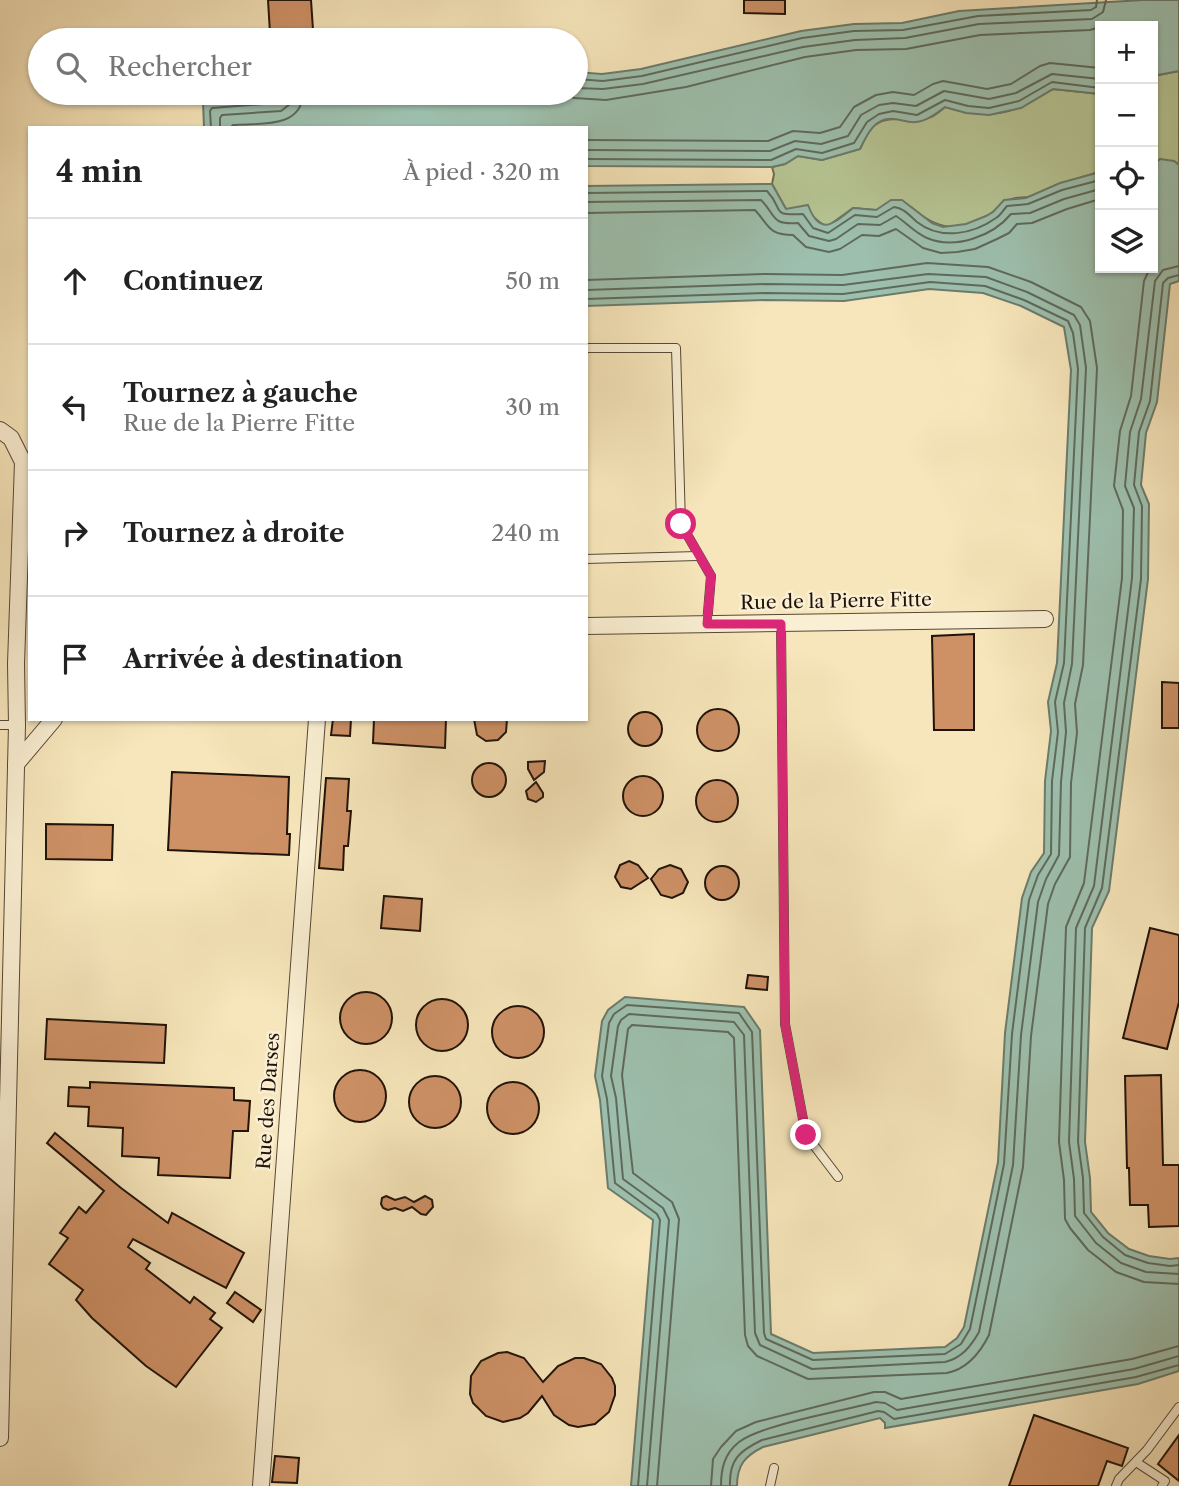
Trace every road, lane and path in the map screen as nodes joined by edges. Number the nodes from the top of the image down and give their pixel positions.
1 (588, 348) edge
2 (0, 430) edge
3 (26, 455) edge
4 (698, 556) junction
5 (588, 558) edge
6 (24, 582) edge
7 (1045, 619) dead end
8 (707, 624) junction
9 (781, 624) junction
10 (588, 626) edge
11 (52, 721) edge
12 (317, 721) edge
13 (0, 725) edge
14 (17, 725) junction
15 (16, 764) junction
16 (838, 1177) dead end
17 (2, 1254) edge
18 (1179, 1407) edge
19 (0, 1438) edge
20 (1136, 1462) junction
21 (774, 1468) dead end
22 (1163, 1484) edge
23 (261, 1486) edge
24 (770, 1486) edge
25 (1116, 1486) edge
26 (1174, 1486) edge

1 - 4 lane
2 - 3 street
3 - 6 street
4 - 5 lane
4 - 8 lane
6 - 14 street
7 - 9 street, Rue de la Pierre Fitte
8 - 9 street, Rue de la Pierre Fitte
8 - 10 street, Rue de la Pierre Fitte
9 - 16 lane
11 - 15 street
12 - 23 street, Rue des Darses
13 - 14 lane
14 - 15 street
15 - 17 street
17 - 19 street
18 - 20 lane
20 - 22 lane
20 - 25 lane
21 - 24 lane
22 - 26 lane

